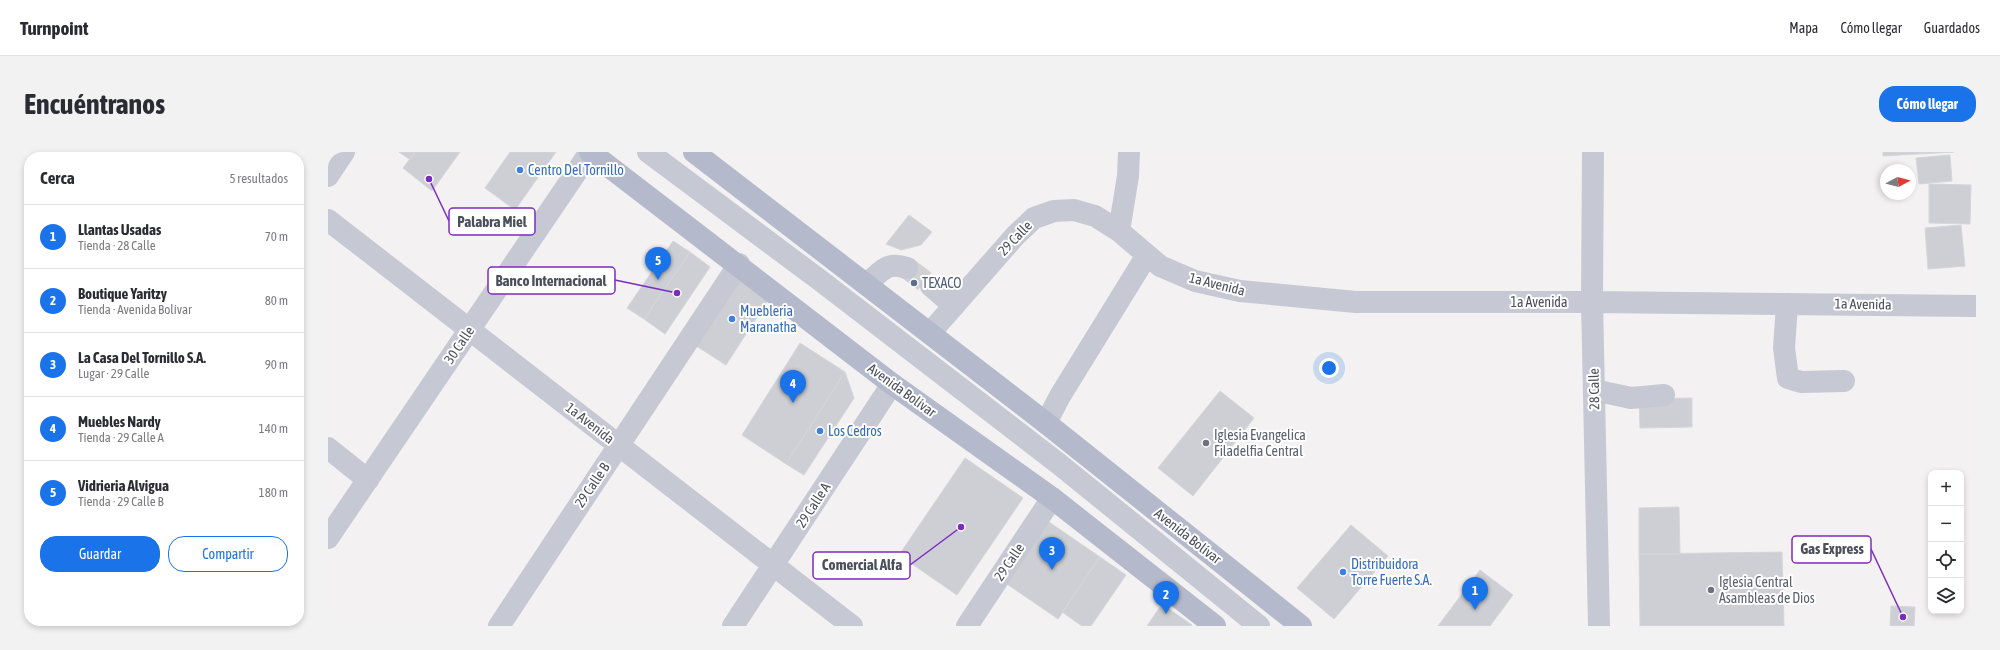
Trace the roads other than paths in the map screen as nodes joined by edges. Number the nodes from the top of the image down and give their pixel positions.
1 (344, 152) edge
2 (590, 152) edge
3 (648, 152) edge
4 (694, 152) edge
5 (1129, 152) edge
6 (1593, 152) edge
7 (328, 176) edge
8 (328, 220) edge
9 (1119, 232) junction
10 (1147, 255) junction
11 (739, 264) junction
12 (907, 268) tunnel mouth
13 (867, 284) junction
14 (931, 286) tunnel mouth
15 (1592, 302) junction
16 (1787, 304) junction
17 (954, 306) junction
18 (1976, 306) edge
19 (469, 330) junction
20 (930, 333) junction
21 (1844, 381) dead end
22 (892, 384) junction
23 (1594, 390) junction
24 (1664, 395) dead end
25 (1046, 423) junction
26 (619, 445) junction
27 (328, 448) edge
28 (368, 480) junction
29 (1052, 498) junction
30 (328, 538) edge
31 (773, 565) junction
32 (499, 626) edge
33 (733, 626) edge
34 (852, 626) edge
35 (967, 626) edge
36 (1215, 626) edge
37 (1258, 626) edge
38 (1301, 626) edge
39 (1599, 626) edge

1 - 7 street
2 - 11 main road, Avenida Bolívar
2 - 19 street, 30 Calle
3 - 37 street
4 - 13 main road, Avenida Bolívar
5 - 9 street
6 - 15 street, 28 Calle
8 - 19 street, 1a Avenida
9 - 10 street, 1a Avenida
9 - 17 street, 29 Calle
10 - 15 street, 1a Avenida
10 - 25 street
11 - 22 main road, Avenida Bolívar
11 - 26 street, 29 Calle B
12 - 13 street
13 - 20 main road, Avenida Bolívar
14 - 17 street
15 - 16 street, 1a Avenida
15 - 23 street, 28 Calle
16 - 18 street, 1a Avenida
16 - 21 street
17 - 20 street, 29 Calle
19 - 26 street, 1a Avenida
19 - 28 street, 30 Calle
20 - 25 main road, Avenida Bolívar
22 - 29 main road, Avenida Bolívar
22 - 31 street, 29 Calle A
23 - 24 street
23 - 39 street, 28 Calle
25 - 38 main road, Avenida Bolívar
26 - 31 street, 1a Avenida
26 - 32 street, 29 Calle B
27 - 28 street
28 - 30 street, 30 Calle
29 - 35 street, 29 Calle
29 - 36 main road, Avenida Bolívar
31 - 33 street, 29 Calle A
31 - 34 street, 1a Avenida

